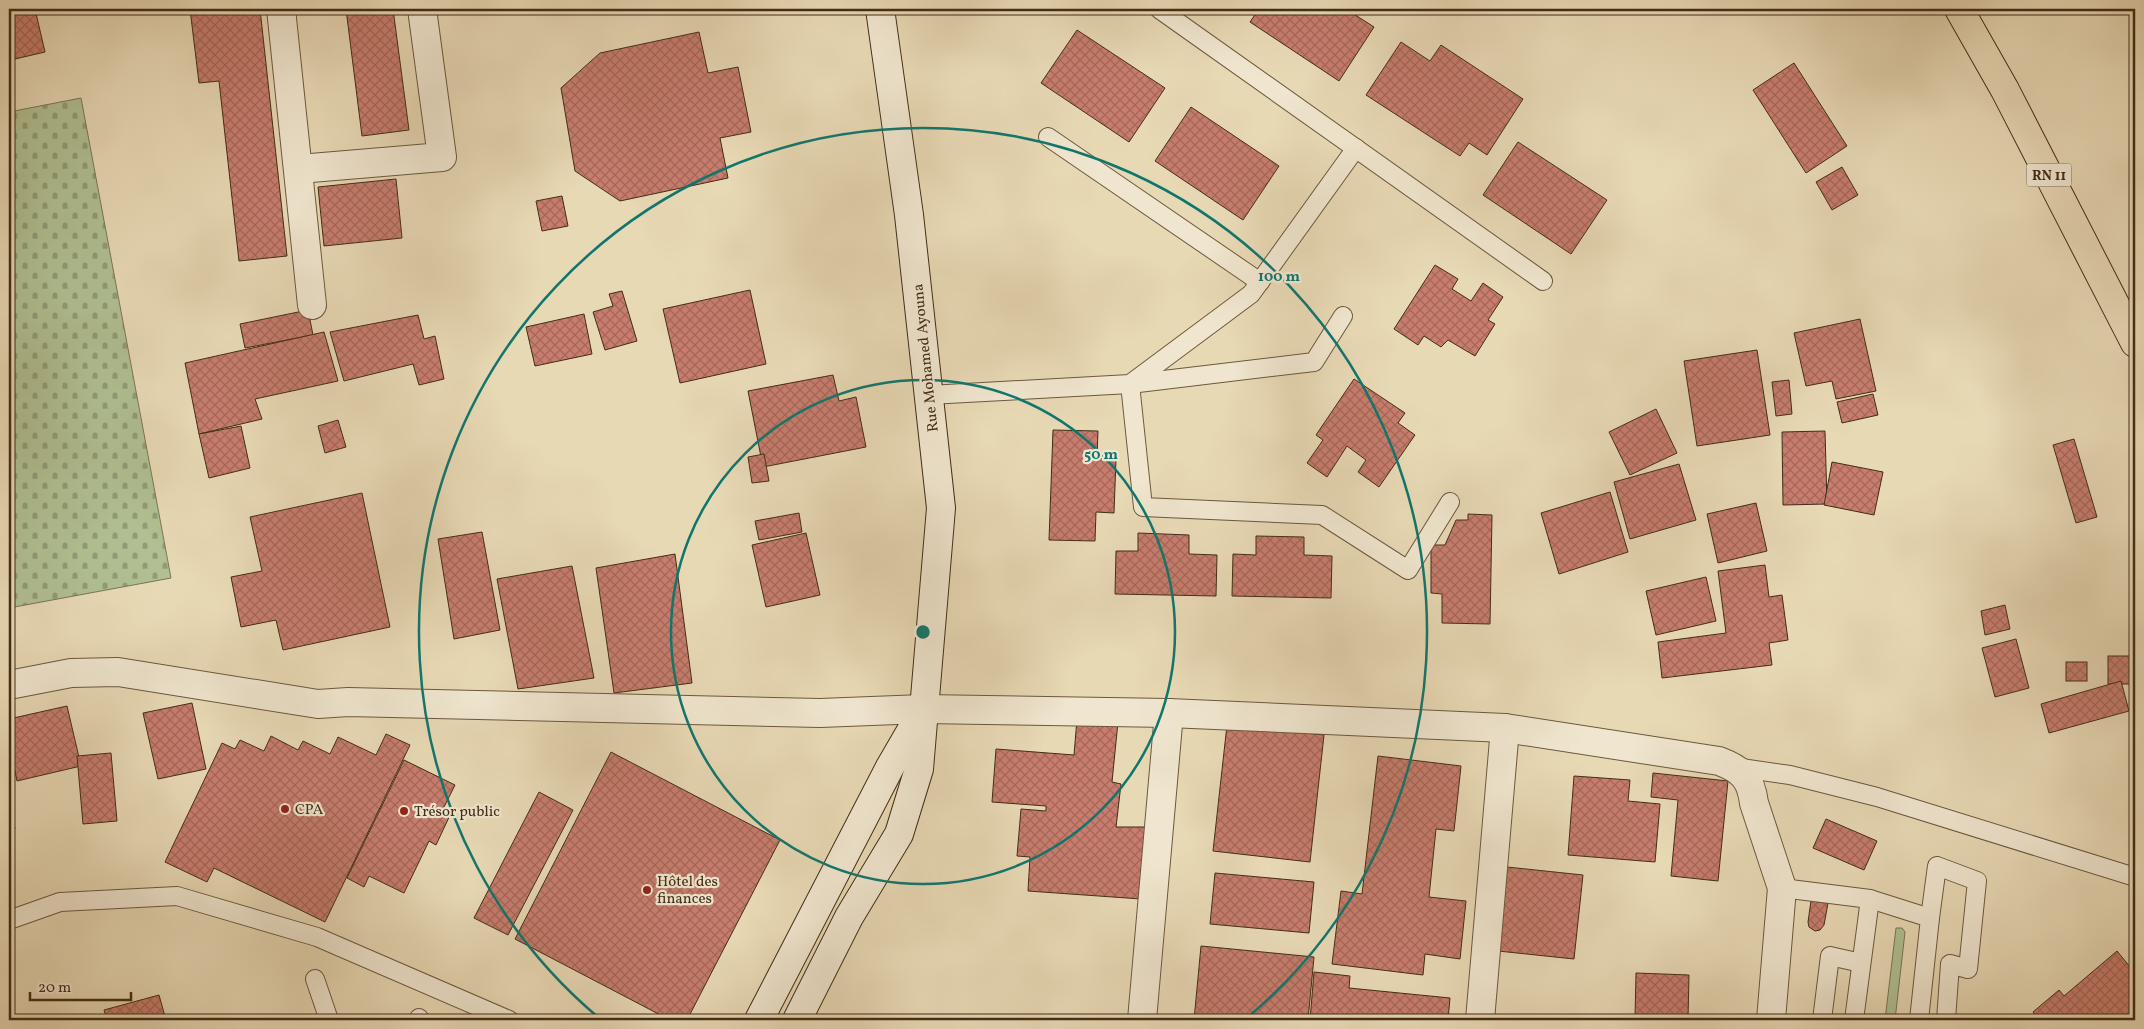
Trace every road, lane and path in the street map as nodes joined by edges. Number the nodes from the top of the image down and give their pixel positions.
1 (282, 9) edge
2 (422, 9) edge
3 (880, 9) edge
4 (1159, 9) edge
5 (1959, 9) edge
6 (1048, 137) dead end
7 (1356, 148) junction
8 (300, 169) junction
9 (1543, 281) dead end
10 (1260, 282) junction
11 (312, 305) dead end
12 (1343, 316) dead end
13 (2135, 343) edge
14 (1130, 384) junction
15 (929, 396) junction
16 (1450, 502) dead end
17 (9, 685) edge
18 (924, 709) junction
19 (1169, 713) junction
20 (1505, 728) junction
21 (1734, 766) junction
22 (2135, 877) edge
23 (1782, 888) junction
24 (1870, 899) junction
25 (1930, 918) junction
26 (9, 920) edge
27 (1861, 963) junction
28 (315, 978) dead end
29 (329, 1020) edge
30 (509, 1020) edge
31 (759, 1020) edge
32 (797, 1020) edge
33 (1142, 1020) edge
34 (1480, 1020) edge
35 (1771, 1020) edge
36 (1822, 1020) edge
37 (1854, 1020) edge
38 (1918, 1020) edge
39 (1946, 1020) edge

1 - 8 street
2 - 8 street
3 - 15 street, Rue Mohamed Ayouna
4 - 7 lane
5 - 13 main road, RN 11
6 - 10 lane
7 - 9 lane
7 - 10 lane
8 - 11 street
10 - 14 lane
12 - 14 lane
14 - 15 lane
14 - 16 lane
15 - 18 street, Rue Mohamed Ayouna
17 - 18 street
18 - 19 street
18 - 31 street
18 - 32 street, Rue Mohamed Ayouna
19 - 20 street
19 - 33 street
20 - 21 street
20 - 34 street
21 - 22 lane
21 - 23 street
23 - 24 lane
23 - 35 street
24 - 25 lane
24 - 27 lane
25 - 38 lane
25 - 39 lane
26 - 30 lane
27 - 36 lane
27 - 37 lane
28 - 29 lane

